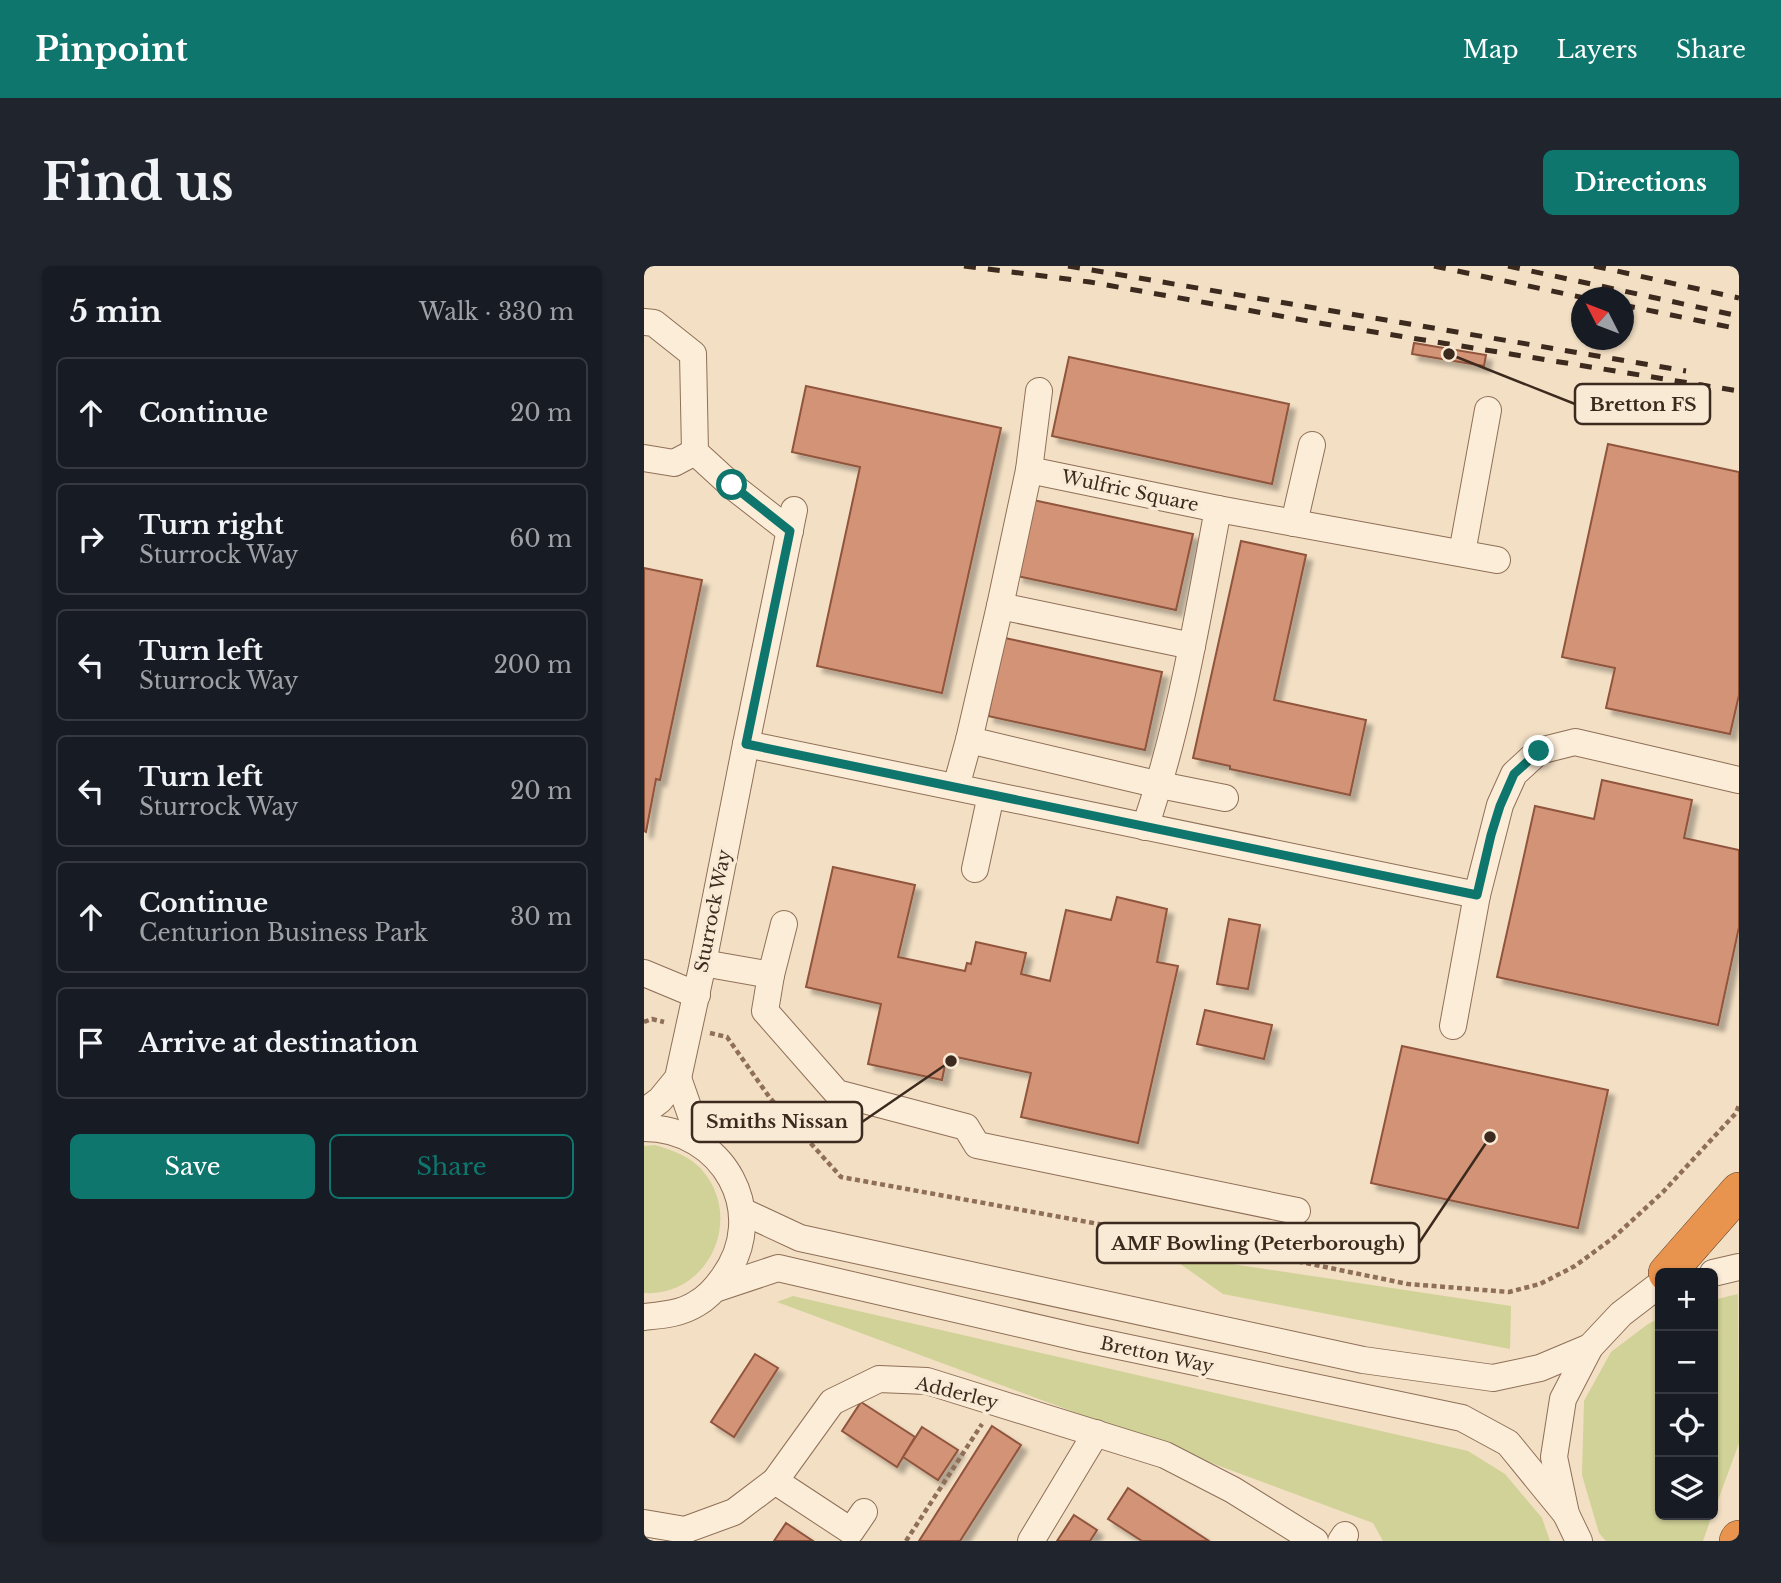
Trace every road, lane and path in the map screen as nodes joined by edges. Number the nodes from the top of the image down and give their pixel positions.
1 (644, 322) edge
2 (1039, 391) dead end
3 (1488, 410) dead end
4 (1312, 445) dead end
5 (695, 452) junction
6 (644, 458) edge
7 (1028, 470) junction
8 (1218, 509) junction
9 (1294, 523) junction
10 (1462, 553) junction
11 (1497, 560) dead end
12 (1000, 606) junction
13 (1192, 646) junction
14 (968, 740) junction
15 (746, 744) junction
16 (1739, 780) edge
17 (1160, 785) junction
18 (956, 787) junction
19 (991, 795) junction
20 (1225, 798) dead end
21 (1145, 827) junction
22 (975, 869) dead end
23 (1477, 895) junction
24 (784, 923) dead end
25 (704, 962) junction
26 (644, 973) edge
27 (771, 975) junction
28 (696, 995) junction
29 (652, 1019) dead end
30 (644, 1022) edge
31 (1453, 1026) dead end
32 (727, 1037) dead end
33 (678, 1077) junction
34 (1739, 1105) edge
35 (644, 1112) edge
36 (644, 1128) edge
37 (701, 1144) junction
38 (1739, 1191) edge
39 (742, 1211) junction
40 (1297, 1211) dead end
41 (1739, 1267) edge
42 (1673, 1268) edge
43 (1718, 1272) edge
44 (1655, 1287) edge
45 (715, 1289) junction
46 (673, 1314) junction
47 (644, 1317) edge
48 (644, 1337) edge
49 (1590, 1347) junction
50 (996, 1402) junction
51 (1096, 1433) junction
52 (775, 1481) junction
53 (864, 1511) dead end
54 (1566, 1514) junction
55 (644, 1523) edge
56 (685, 1536) edge
57 (906, 1541) edge
58 (1031, 1541) edge
59 (1315, 1541) edge
60 (1579, 1541) edge

1 - 5 street
2 - 7 street
3 - 10 street
4 - 9 street
5 - 6 street
5 - 15 street, Sturrock Way
7 - 8 street, Wulfric Square
7 - 12 street
8 - 9 street
8 - 13 street, Wulfric Square
9 - 10 street
10 - 11 street
12 - 13 street
12 - 14 street
13 - 17 street, Wulfric Square
14 - 17 street
14 - 18 street
15 - 18 street
15 - 25 street, Sturrock Way
16 - 23 street
17 - 20 street
17 - 21 street, Wulfric Square
18 - 19 street
19 - 21 street
19 - 22 street
21 - 23 street
23 - 31 street
24 - 27 street
25 - 27 street
25 - 28 street, Sturrock Way
26 - 28 street
27 - 40 street
28 - 33 street, Sturrock Way
29 - 30 path
32 - 34 path
33 - 35 street, Sturrock Way
33 - 37 street
36 - 37 street
37 - 39 street
38 - 42 highway
39 - 45 street
39 - 49 street
41 - 43 street
44 - 49 street
45 - 46 street
45 - 54 street, Bretton Way
46 - 47 street
46 - 48 street
49 - 54 street
50 - 51 street, Adderley
50 - 52 street, Adderley
50 - 57 path
51 - 58 street
51 - 59 street, Adderley
52 - 53 street
52 - 56 street, Adderley
54 - 60 street
55 - 56 street, Adderley

